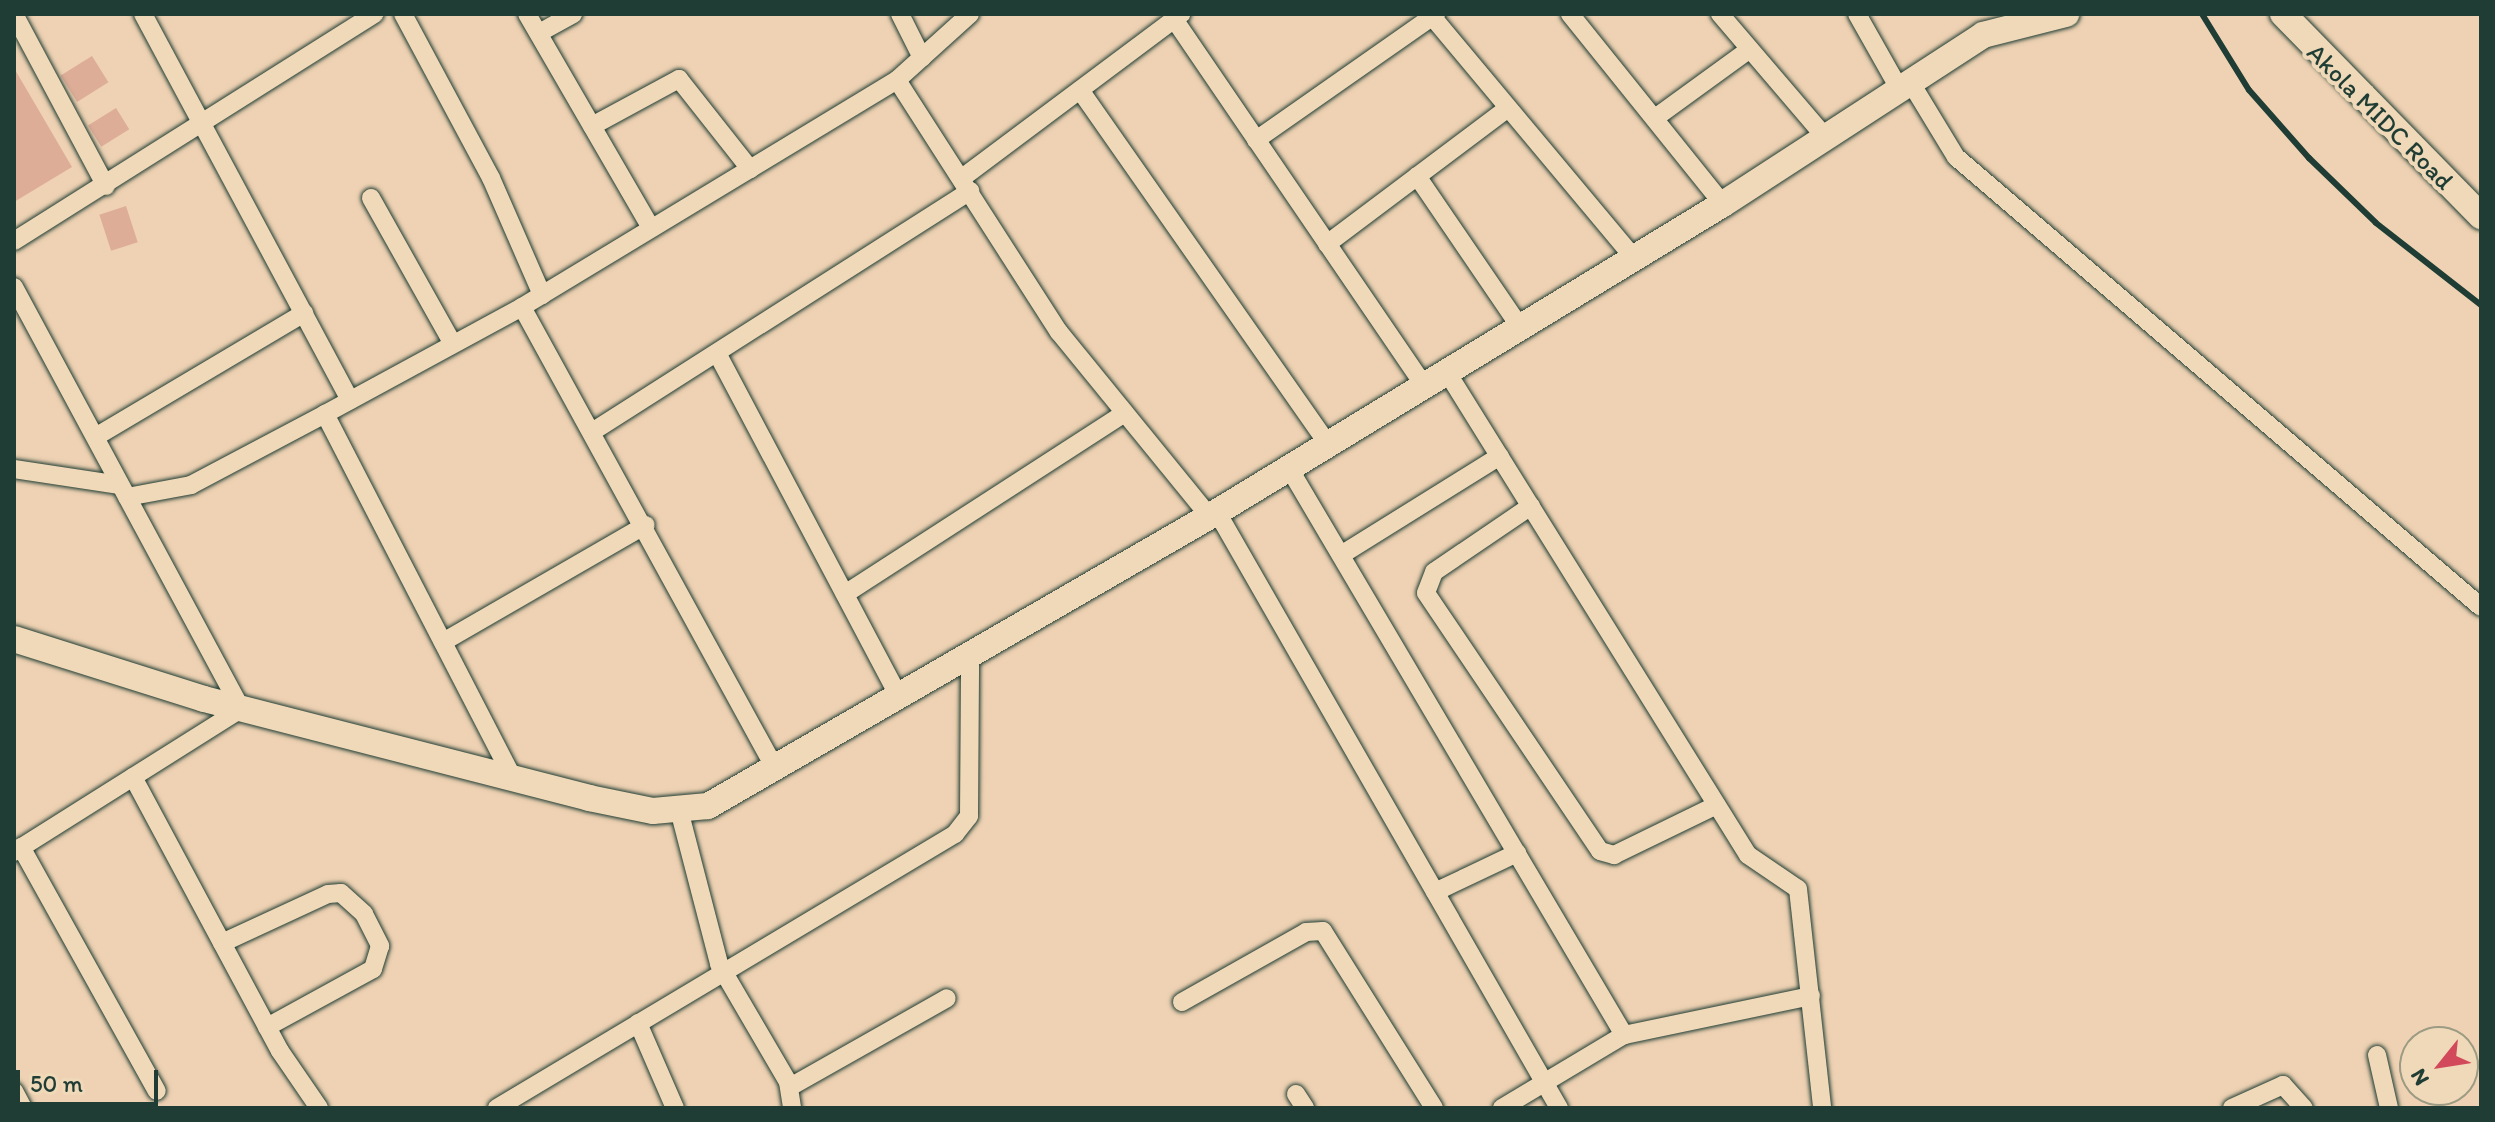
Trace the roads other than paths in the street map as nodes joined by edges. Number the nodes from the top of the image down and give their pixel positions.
1 (14, 14) edge
2 (143, 14) edge
3 (374, 14) edge
4 (403, 14) edge
5 (527, 14) edge
6 (573, 14) edge
7 (900, 14) edge
8 (970, 14) edge
9 (1570, 14) edge
10 (1720, 14) edge
11 (1857, 14) edge
12 (2066, 14) edge
13 (2283, 14) edge
14 (1433, 15) edge
15 (1177, 17) edge
16 (539, 33) junction
17 (1750, 49) junction
18 (922, 58) junction
19 (897, 80) junction
20 (1906, 87) junction
21 (1080, 90) junction
22 (1508, 108) junction
23 (1655, 118) junction
24 (592, 126) junction
25 (204, 127) junction
26 (1826, 138) junction
27 (1256, 140) junction
28 (750, 169) junction
29 (1417, 176) junction
30 (966, 185) junction
31 (106, 186) junction
32 (371, 198) dead end
33 (1723, 204) junction
34 (2481, 216) edge
35 (651, 228) junction
36 (14, 241) edge
37 (1327, 244) junction
38 (1634, 258) junction
39 (14, 287) edge
40 (542, 295) junction
41 (522, 307) junction
42 (304, 313) junction
43 (1520, 327) junction
44 (453, 344) junction
45 (717, 353) junction
46 (1447, 372) junction
47 (1424, 386) junction
48 (350, 400) junction
49 (1125, 413) junction
50 (325, 414) junction
51 (595, 430) junction
52 (97, 436) junction
53 (1328, 444) junction
54 (1500, 456) junction
55 (1289, 468) junction
56 (14, 469) edge
57 (124, 491) junction
58 (1531, 506) junction
59 (1213, 514) junction
60 (646, 525) junction
61 (1341, 555) junction
62 (845, 594) junction
63 (2481, 607) edge
64 (14, 639) edge
65 (443, 642) junction
66 (970, 657) junction
67 (900, 698) junction
68 (241, 709) junction
69 (776, 770) junction
70 (133, 777) junction
71 (513, 779) junction
72 (1717, 805) junction
73 (679, 810) junction
74 (18, 850) edge
75 (1517, 853) junction
76 (1435, 892) junction
77 (222, 943) junction
78 (722, 972) junction
79 (1811, 996) junction
80 (947, 998) dead end
81 (1182, 1002) dead end
82 (638, 1023) junction
83 (267, 1027) junction
84 (1624, 1035) junction
85 (2377, 1055) dead end
86 (1544, 1082) junction
87 (790, 1087) junction
88 (14, 1091) edge
89 (157, 1091) dead end
90 (23, 1108) edge
91 (319, 1108) edge
92 (497, 1108) edge
93 (675, 1108) edge
94 (792, 1108) edge
95 (1434, 1108) edge
96 (1502, 1108) edge
97 (1559, 1108) edge
98 (1822, 1108) edge
99 (2232, 1108) edge
100 (2304, 1108) edge
101 (2389, 1108) edge

1 - 31 street
2 - 25 street
3 - 25 street
4 - 40 street
5 - 16 street
6 - 16 street
7 - 18 street
8 - 18 street
9 - 23 street
10 - 17 street
11 - 20 street
12 - 20 street
13 - 34 street, Akola MIDC Road
14 - 22 street
14 - 27 street
15 - 21 street
15 - 27 street
16 - 24 street
17 - 23 street
17 - 26 street
18 - 19 street
19 - 28 street
19 - 30 street
20 - 26 street
20 - 63 street
21 - 30 street
21 - 53 street
22 - 29 street
22 - 38 street
23 - 33 street
24 - 28 street
24 - 35 street
25 - 31 street
25 - 42 street
26 - 33 street
27 - 37 street
28 - 35 street
29 - 37 street
29 - 43 street
30 - 45 street
30 - 49 street
31 - 36 street
32 - 44 street
33 - 38 street
35 - 40 street
37 - 47 street
38 - 43 street
39 - 52 street
40 - 41 street
41 - 44 street
41 - 51 street
42 - 48 street
42 - 52 street
43 - 46 street
44 - 48 street
45 - 51 street
45 - 62 street
46 - 47 street
46 - 54 street
47 - 53 street
48 - 50 street
49 - 59 street
49 - 62 street
50 - 57 street
50 - 65 street
51 - 60 street
52 - 57 street
53 - 55 street
54 - 58 street
54 - 61 street
55 - 59 street
55 - 61 street
56 - 57 street
57 - 68 street
58 - 72 street
58 - 72 street
59 - 66 street
59 - 76 street
60 - 65 street
60 - 69 street
61 - 75 street
62 - 67 street
64 - 68 street
65 - 71 street
66 - 67 street
66 - 78 street
67 - 69 street
68 - 70 street
68 - 71 street
69 - 73 street
70 - 74 street
70 - 77 street
71 - 73 street
72 - 79 street
73 - 78 street
74 - 89 street
75 - 76 street
75 - 84 street
76 - 86 street
77 - 83 street
77 - 83 street
78 - 82 street
78 - 87 street
79 - 84 street
79 - 98 street
80 - 87 street
81 - 95 street
82 - 92 street
82 - 93 street
83 - 91 street
84 - 86 street
85 - 101 street
86 - 96 street
86 - 97 street
87 - 94 street
88 - 90 street
99 - 100 street

